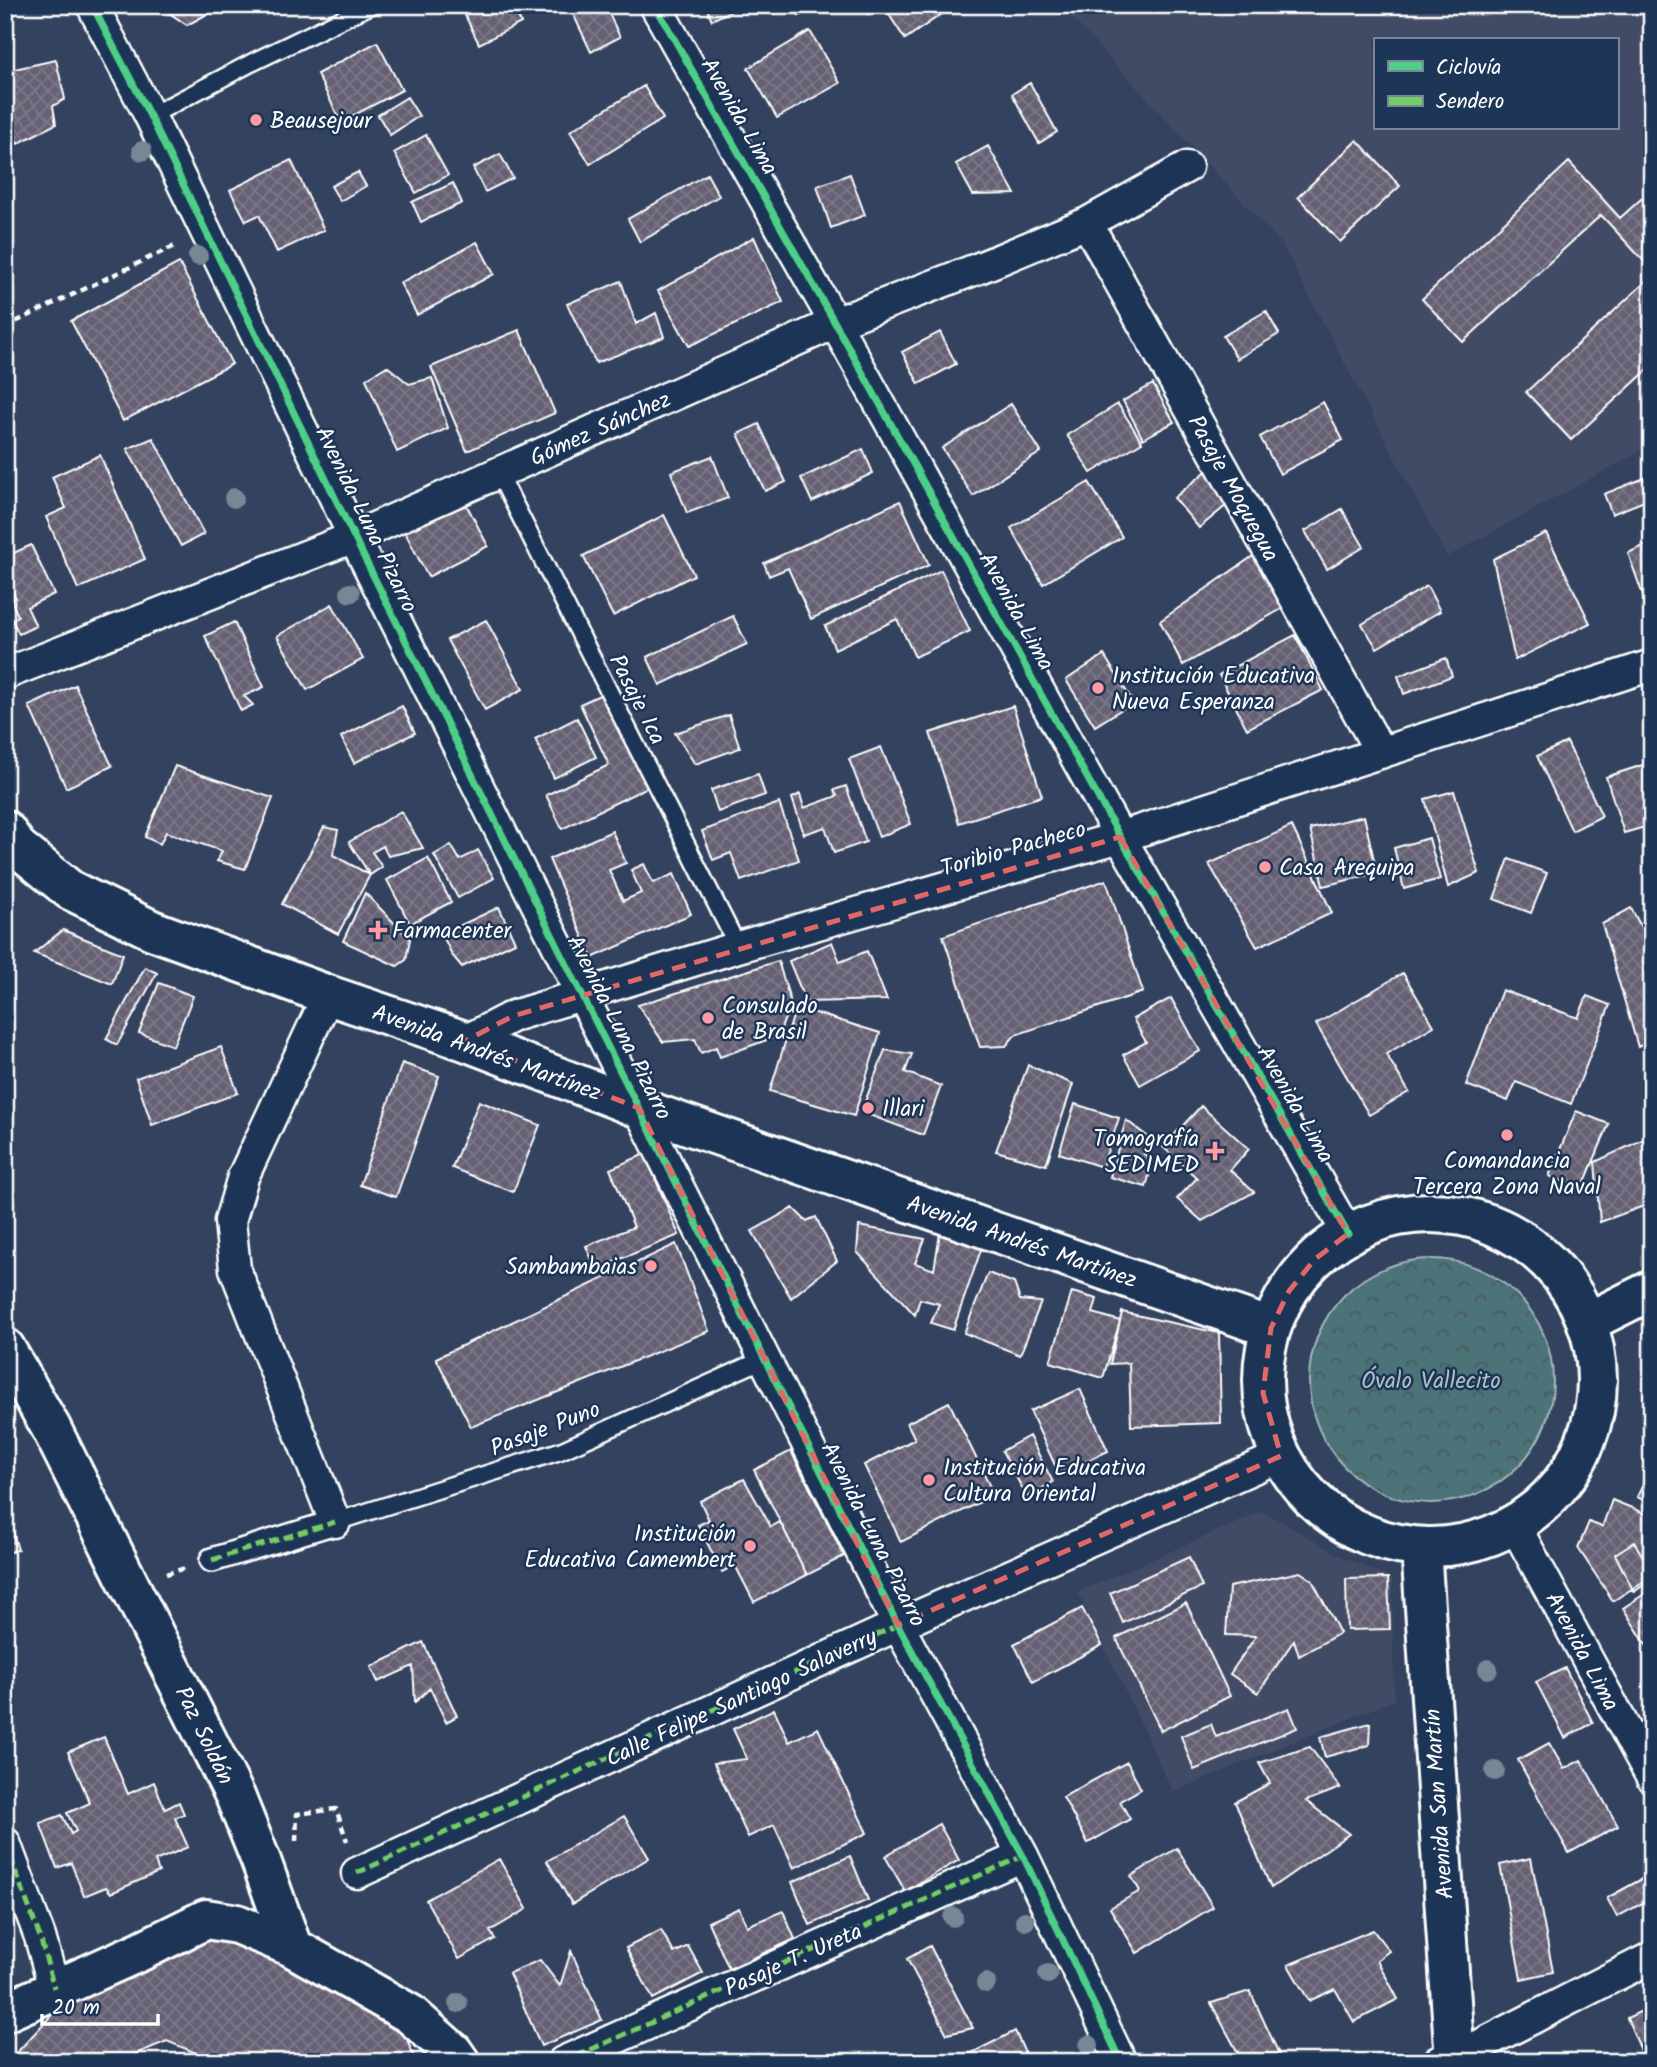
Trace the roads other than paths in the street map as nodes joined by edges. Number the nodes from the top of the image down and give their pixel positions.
1 (92, 5) edge
2 (371, 5) edge
3 (655, 5) edge
4 (150, 116) junction
5 (1187, 167) dead end
6 (1087, 223) junction
7 (835, 323) junction
8 (498, 472) junction
9 (354, 537) junction
10 (1652, 665) edge
11 (5, 674) edge
12 (1381, 753) junction
13 (5, 830) edge
14 (1120, 837) junction
15 (738, 947) junction
16 (328, 995) junction
17 (582, 995) junction
18 (465, 1041) junction
19 (639, 1108) junction
20 (1348, 1234) junction
21 (1652, 1290) edge
22 (1588, 1322) junction
23 (1271, 1328) junction
24 (5, 1348) edge
25 (764, 1359) junction
26 (1280, 1456) junction
27 (335, 1522) junction
28 (1514, 1524) junction
29 (1420, 1547) junction
30 (212, 1560) road end
31 (898, 1625) junction
32 (1652, 1779) edge
33 (5, 1843) edge
34 (1023, 1856) junction
35 (357, 1873) road end
36 (292, 1947) junction
37 (1652, 1957) edge
38 (54, 1989) junction
39 (5, 2011) edge
40 (1449, 2061) edge
41 (460, 2062) edge
42 (563, 2062) edge
43 (1121, 2062) edge

1 - 4 street, Avenida Luna Pizarro
2 - 4 lane
3 - 7 street, Avenida Lima
4 - 9 street, Avenida Luna Pizarro
5 - 6 street, Gómez Sánchez
6 - 7 street, Gómez Sánchez
6 - 12 street, Pasaje Moquegua
7 - 8 street, Gómez Sánchez
7 - 14 street, Avenida Lima
8 - 9 street, Gómez Sánchez
8 - 15 lane, Pasaje Ica
9 - 11 street, Gómez Sánchez
9 - 17 street, Avenida Luna Pizarro
10 - 12 street, Toribio Pacheco
12 - 14 street, Toribio Pacheco
13 - 16 street, Avenida Andrés Martínez
14 - 15 street, Toribio Pacheco
14 - 20 street, Avenida Lima
15 - 17 street, Toribio Pacheco
16 - 18 street, Avenida Andrés Martínez
16 - 27 street
17 - 18 street, Toribio Pacheco
17 - 19 street, Avenida Luna Pizarro
18 - 19 street, Avenida Andrés Martínez
19 - 23 street, Avenida Andrés Martínez
19 - 25 street, Avenida Luna Pizarro
20 - 22 street
20 - 23 street
21 - 22 street
22 - 28 street
23 - 26 street
24 - 36 street, Paz Soldán
25 - 27 lane, Pasaje Puno
25 - 31 street, Avenida Luna Pizarro
26 - 29 street
26 - 31 street, Calle Felipe Santiago Salaverry
27 - 30 street
28 - 29 street
28 - 32 street, Avenida Lima
29 - 40 street, Avenida San Martín
31 - 34 street, Avenida Luna Pizarro
31 - 35 street, Calle Felipe Santiago Salaverry
33 - 38 street
34 - 42 street, Pasaje T. Ureta
34 - 43 street, Avenida Luna Pizarro
36 - 38 street
36 - 41 street
37 - 40 street
38 - 39 street

